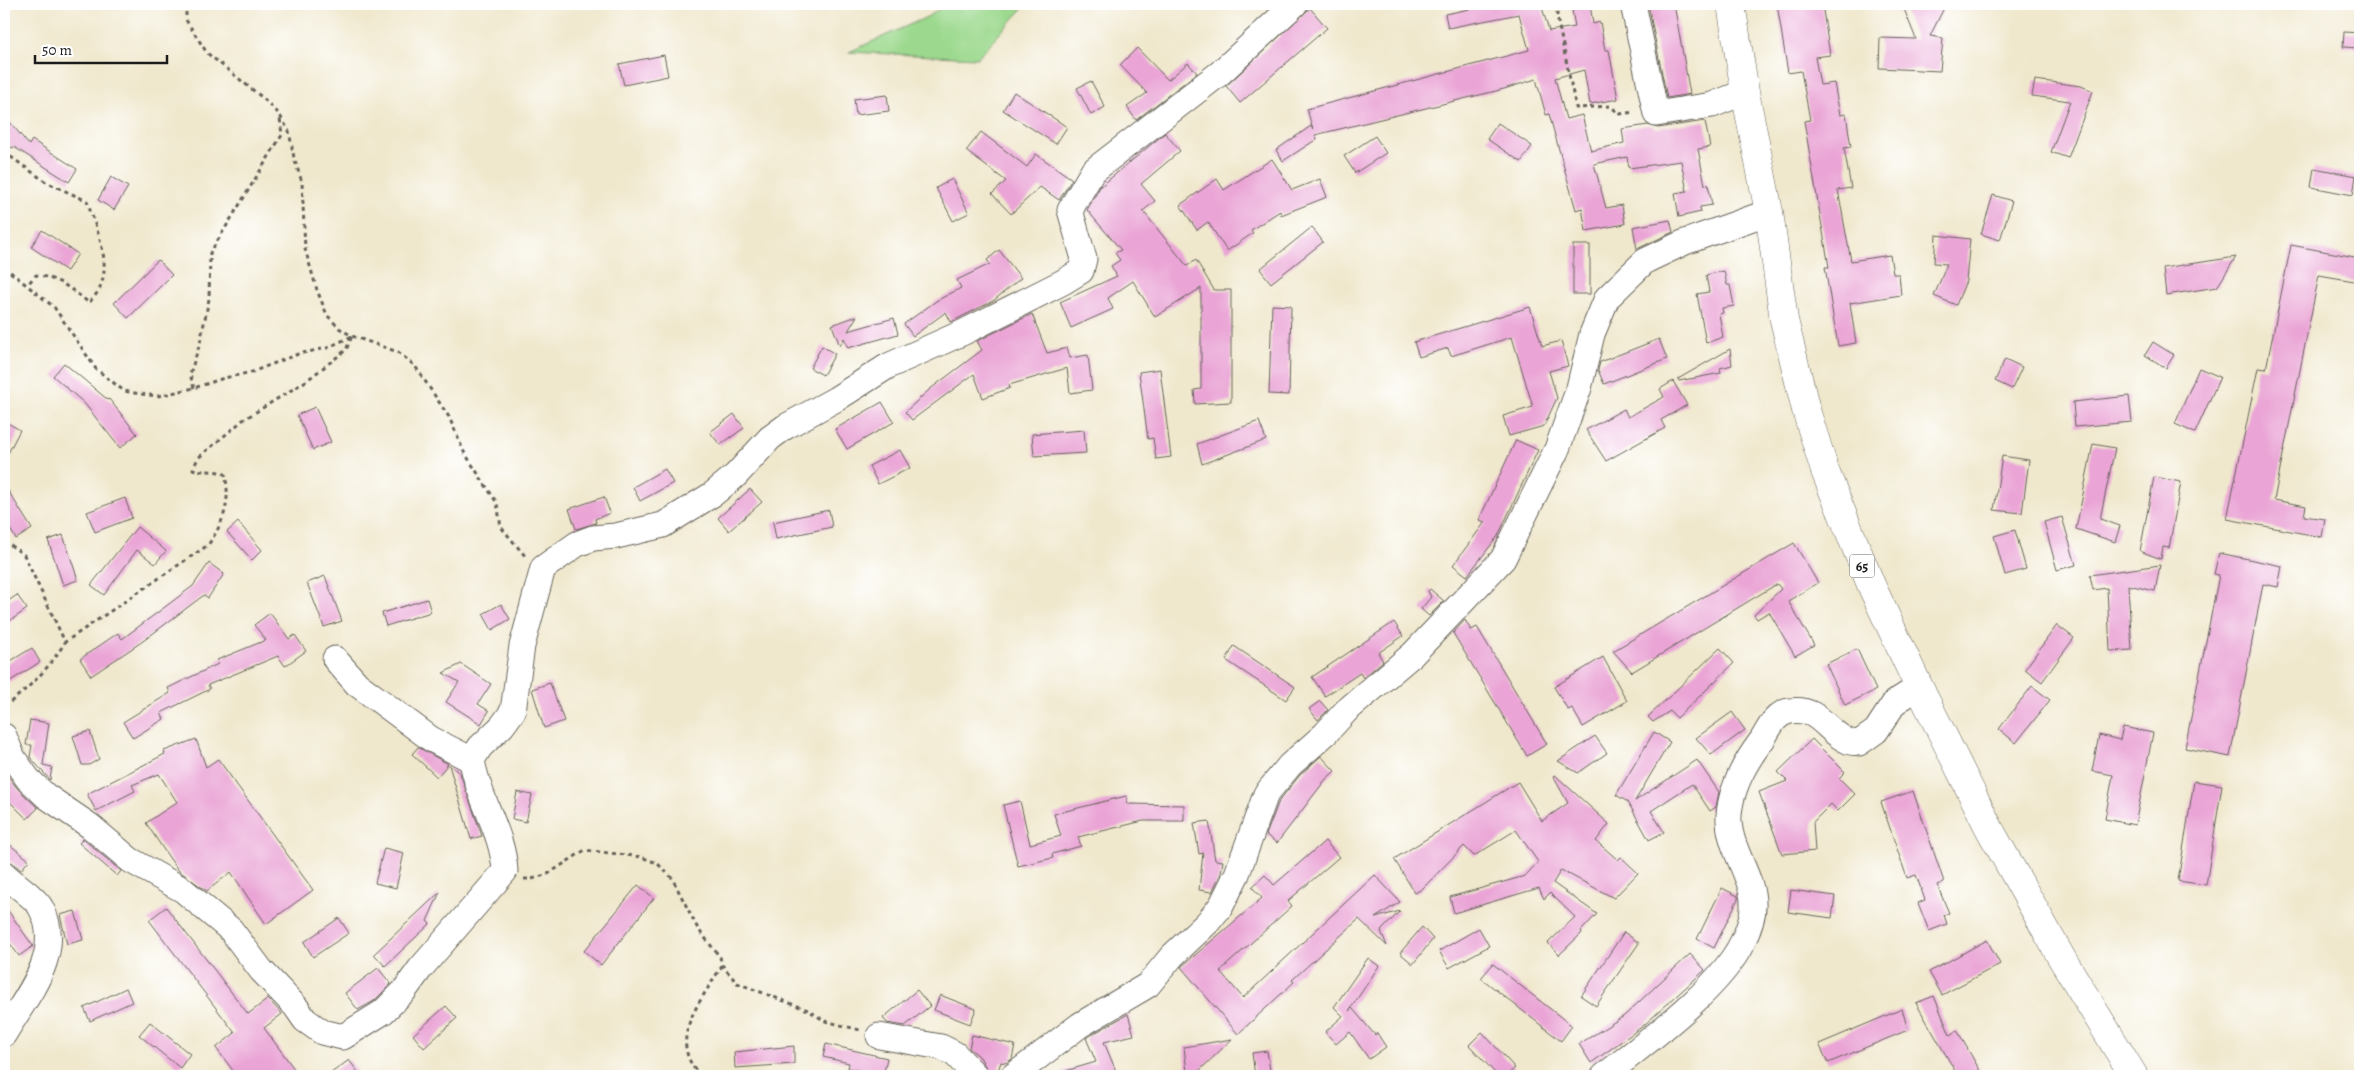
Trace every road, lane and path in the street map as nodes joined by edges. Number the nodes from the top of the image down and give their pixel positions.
1 (186, 4) edge
2 (1295, 4) edge
3 (1557, 4) edge
4 (1633, 4) edge
5 (1730, 4) edge
6 (1745, 92) junction
7 (1653, 108) junction
8 (279, 114) junction
9 (4, 152) edge
10 (1769, 212) junction
11 (4, 266) edge
12 (28, 284) junction
13 (352, 336) junction
14 (194, 388) junction
15 (4, 540) edge
16 (543, 568) junction
17 (65, 642) junction
18 (335, 659) dead end
19 (1919, 687) junction
20 (4, 707) edge
21 (4, 736) edge
22 (472, 760) junction
23 (505, 871) junction
24 (4, 874) edge
25 (722, 965) junction
26 (4, 1034) edge
27 (879, 1036) joint
28 (701, 1076) edge
29 (976, 1076) edge
30 (1013, 1076) edge
31 (1604, 1076) edge
32 (2134, 1076) edge

1 - 8 path
2 - 16 street
3 - 7 path
4 - 7 street
5 - 6 main road, 65
6 - 7 street
6 - 10 main road, 65
8 - 13 path
8 - 14 path
9 - 12 path
10 - 19 main road, 65
10 - 30 street
11 - 12 path
12 - 14 path
13 - 14 path
13 - 16 path
13 - 17 path
15 - 17 path
16 - 22 street
17 - 20 path
18 - 22 street
19 - 31 street
19 - 32 main road, 65
21 - 23 street
22 - 23 street
23 - 25 path
24 - 26 street
25 - 27 path
25 - 28 path
27 - 29 street

